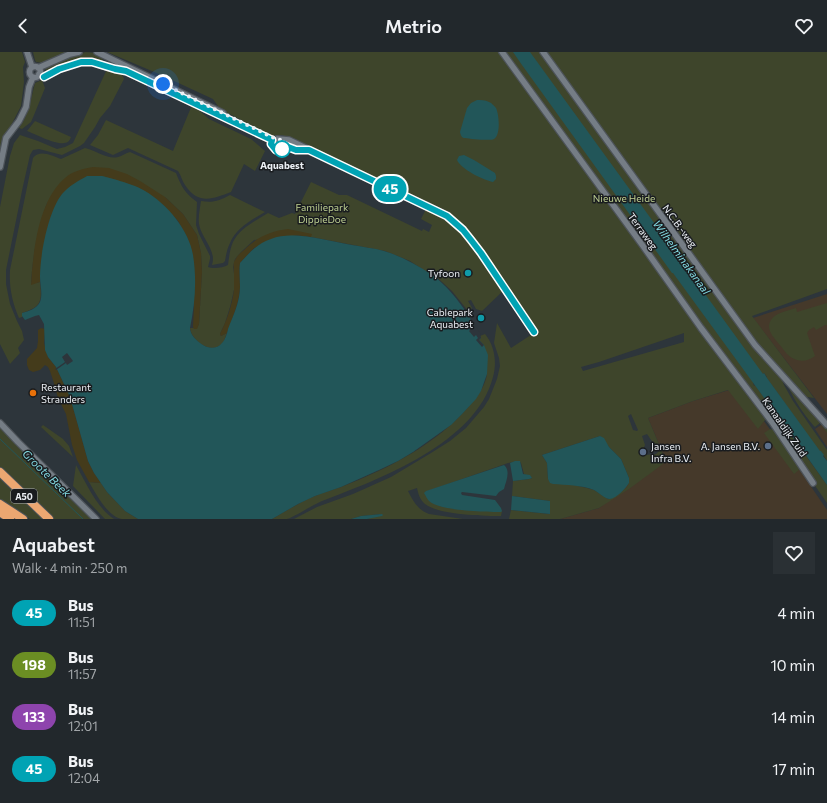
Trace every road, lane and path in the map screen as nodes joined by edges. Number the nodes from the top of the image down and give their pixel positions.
1 (27, 52) edge
2 (79, 52) edge
3 (96, 52) edge
4 (502, 52) edge
5 (543, 52) edge
6 (35, 68) junction
7 (42, 76) junction
8 (33, 77) junction
9 (277, 142) junction
10 (268, 151) dead end
11 (0, 167) edge
12 (534, 332) dead end
13 (741, 382) joint
14 (0, 423) edge
15 (827, 425) edge
16 (0, 472) edge
17 (813, 484) dead end
18 (0, 504) edge
19 (0, 512) edge
20 (10, 519) edge
21 (23, 519) edge
22 (49, 519) edge
23 (96, 519) edge

1 - 6 street
2 - 6 street
3 - 9 street
4 - 13 street, Terraweg
5 - 15 street, N.C.B.-weg
6 - 7 street
6 - 8 street
7 - 8 street
7 - 9 street
8 - 11 street
9 - 10 street
9 - 12 street
13 - 17 street, Kanaaldijk Zuid
14 - 23 street
16 - 22 highway, A50
18 - 21 highway, A50
19 - 20 highway, A50

